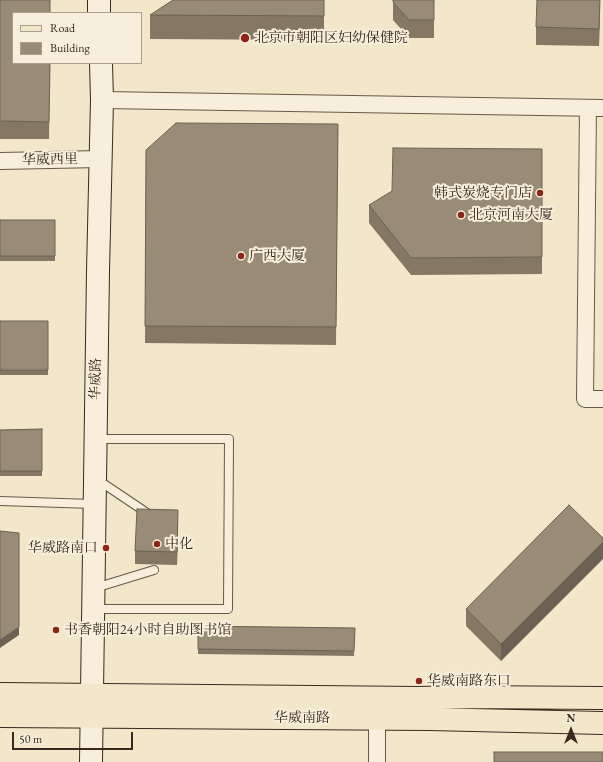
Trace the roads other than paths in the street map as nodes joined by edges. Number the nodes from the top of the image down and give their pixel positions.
1 (99, 0) edge
2 (99, 12) edge
3 (101, 64) edge
4 (102, 100) junction
5 (595, 108) edge
6 (101, 159) junction
7 (0, 161) edge
8 (603, 399) edge
9 (95, 439) junction
10 (94, 478) junction
11 (0, 501) edge
12 (94, 504) junction
13 (154, 517) edge
14 (154, 570) dead end
15 (93, 599) junction
16 (0, 694) edge
17 (91, 694) junction
18 (603, 698) edge
19 (0, 716) edge
20 (90, 717) junction
21 (377, 719) junction
22 (603, 723) edge
23 (90, 762) edge
24 (377, 762) edge

1 - 2 street
3 - 4 street, 华威路
4 - 5 street
4 - 6 street, 华威路
5 - 8 street
6 - 7 street, 华威西里
6 - 9 street, 华威路
9 - 10 street, 华威路
9 - 15 lane
10 - 12 street, 华威路
10 - 13 lane
11 - 12 lane
12 - 15 street, 华威路
14 - 15 lane
15 - 17 street, 华威路
16 - 17 main road, 华威南路
17 - 18 main road, 华威南路
17 - 20 street, 华威路
19 - 20 main road, 华威南路
20 - 21 main road, 华威南路
20 - 23 street, 华威路
21 - 22 main road, 华威南路
21 - 24 street

